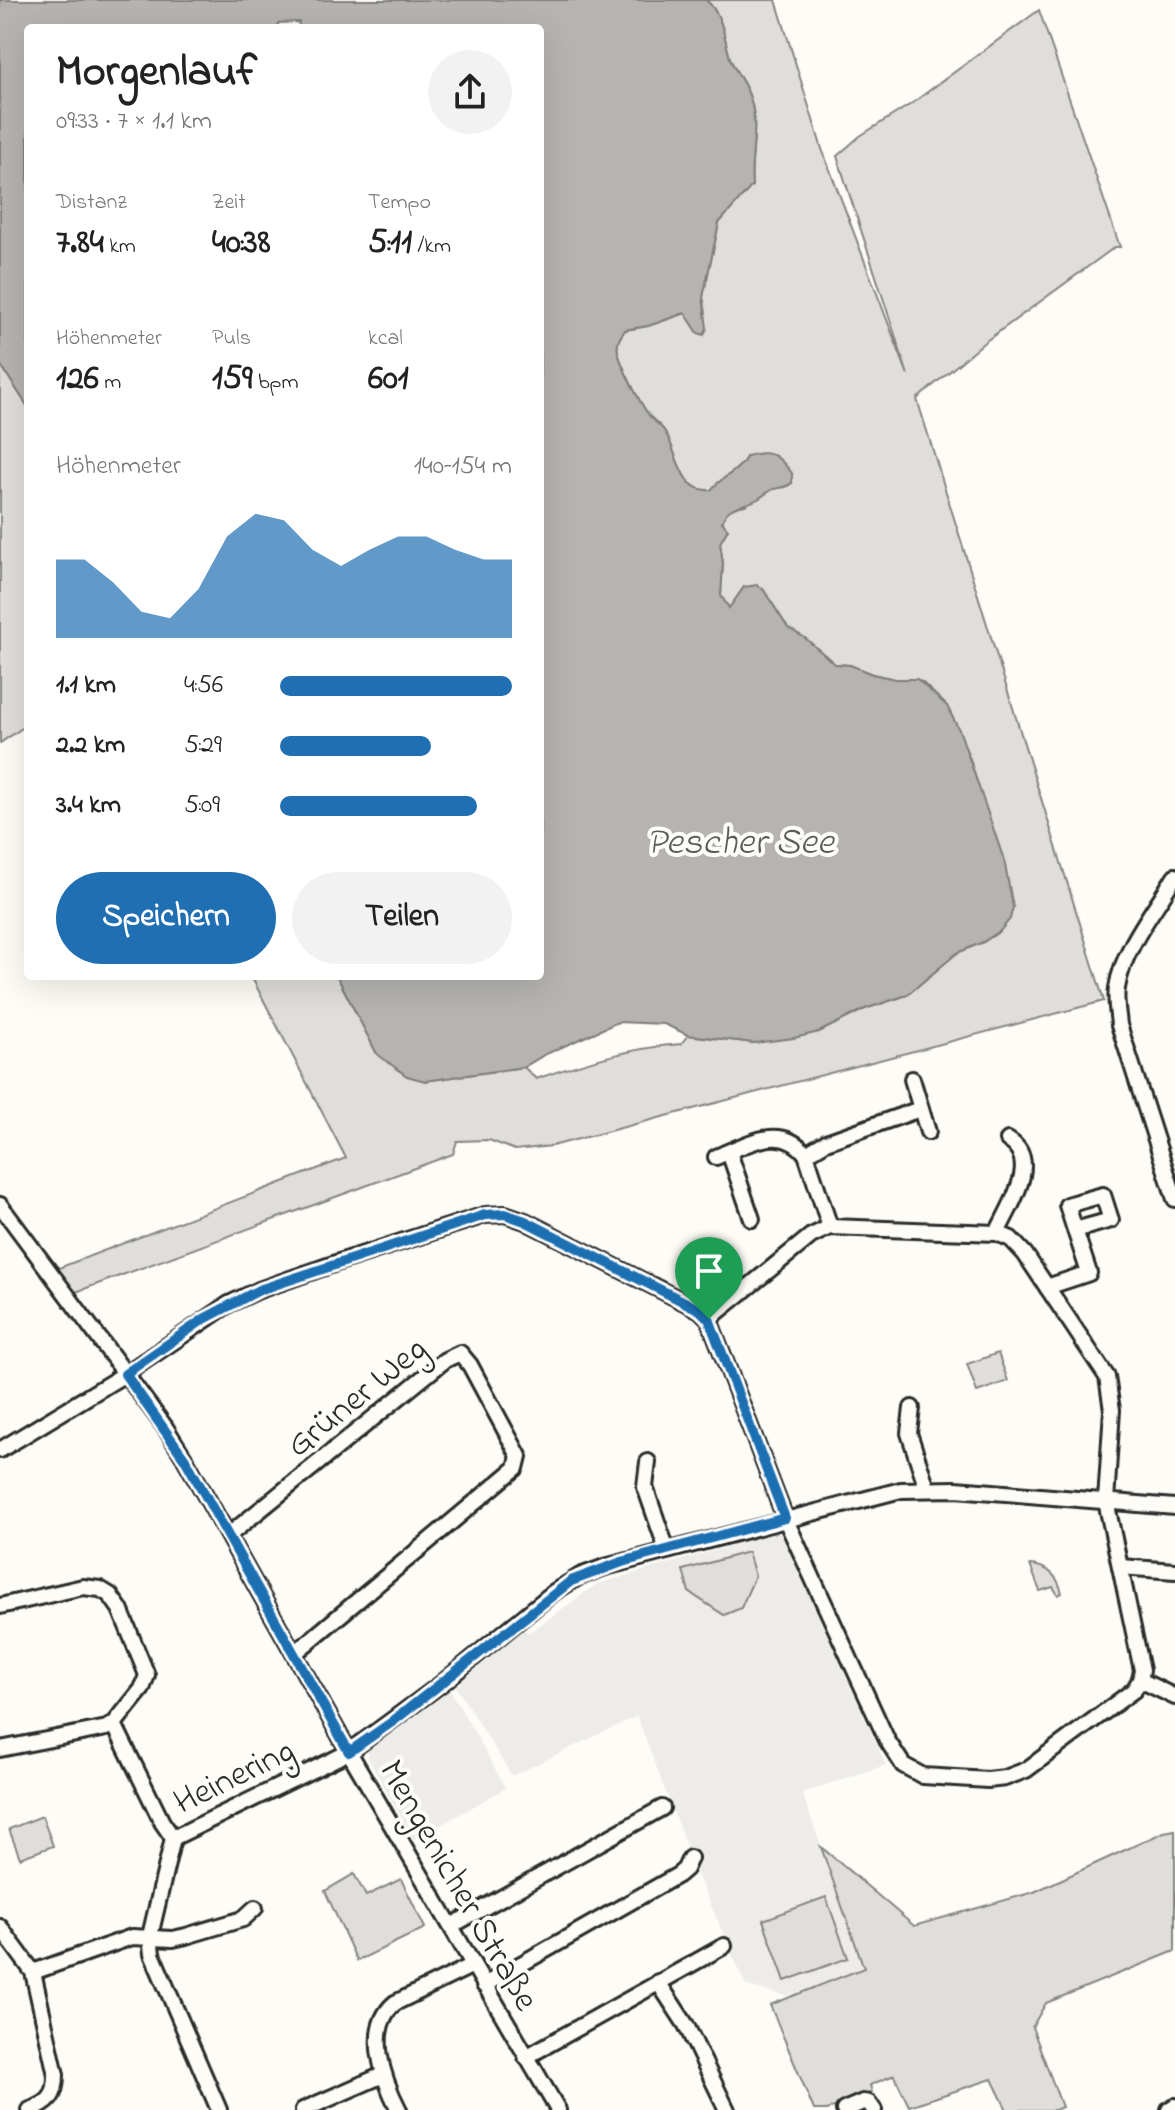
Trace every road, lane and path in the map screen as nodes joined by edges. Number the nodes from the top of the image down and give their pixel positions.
1 (1175, 876) edge
2 (912, 1079) dead end
3 (920, 1109) junction
4 (928, 1132) dead end
5 (1008, 1140) dead end
6 (806, 1154) junction
7 (1175, 1199) edge
8 (0, 1205) edge
9 (752, 1219) dead end
10 (830, 1227) junction
11 (1075, 1230) dead end
12 (997, 1233) junction
13 (1047, 1287) junction
14 (709, 1319) junction
15 (125, 1374) junction
16 (912, 1408) dead end
17 (0, 1450) edge
18 (648, 1462) dead end
19 (927, 1488) junction
20 (1106, 1501) junction
21 (1175, 1507) edge
22 (785, 1518) junction
23 (229, 1535) junction
24 (667, 1550) junction
25 (1120, 1567) junction
26 (1175, 1571) edge
27 (0, 1606) edge
28 (295, 1653) junction
29 (1140, 1680) junction
30 (1175, 1697) edge
31 (114, 1724) junction
32 (0, 1749) edge
33 (349, 1752) junction
34 (662, 1808) dead end
35 (173, 1838) junction
36 (690, 1858) dead end
37 (255, 1908) dead end
38 (451, 1926) junction
39 (0, 1927) edge
40 (150, 1936) junction
41 (724, 1946) dead end
42 (473, 1965) junction
43 (33, 1972) junction
44 (658, 1982) junction
45 (484, 1985) junction
46 (526, 2057) junction
47 (383, 2075) junction
48 (872, 2106) edge
49 (30, 2110) edge
50 (219, 2110) edge
51 (303, 2110) edge
52 (399, 2110) edge
53 (558, 2110) edge
54 (727, 2110) edge
55 (844, 2110) edge

1 - 7 street
2 - 3 street
3 - 4 street
3 - 6 street
5 - 12 street
6 - 9 street
6 - 10 street
8 - 15 street, Mengenicher Straße
10 - 12 street
10 - 14 street
11 - 13 street
12 - 13 street
13 - 20 street
14 - 15 street
14 - 22 street
15 - 17 street
15 - 23 street, Mengenicher Straße
16 - 19 street
18 - 24 street
19 - 20 street, Heinering
19 - 22 street, Heinering
20 - 21 street, Heinering
20 - 25 street
22 - 24 street, Heinering
22 - 29 street
23 - 28 street, Mengenicher Straße
23 - 28 street, Grüner Weg
24 - 33 street, Heinering
25 - 26 street
25 - 29 street
27 - 31 street
28 - 33 street, Mengenicher Straße
29 - 30 street
31 - 32 street
31 - 35 street, Heinering
33 - 35 street, Heinering
33 - 38 street, Mengenicher Straße
34 - 38 street
35 - 40 street
36 - 45 street
37 - 40 street
38 - 42 street, Mengenicher Straße
39 - 43 street
40 - 43 street
40 - 50 street
41 - 44 street
42 - 45 street, Mengenicher Straße
42 - 47 street
43 - 49 street
44 - 46 street
44 - 54 street
45 - 46 street, Mengenicher Straße
46 - 53 street, Mengenicher Straße
47 - 51 street
47 - 52 street
48 - 55 street

